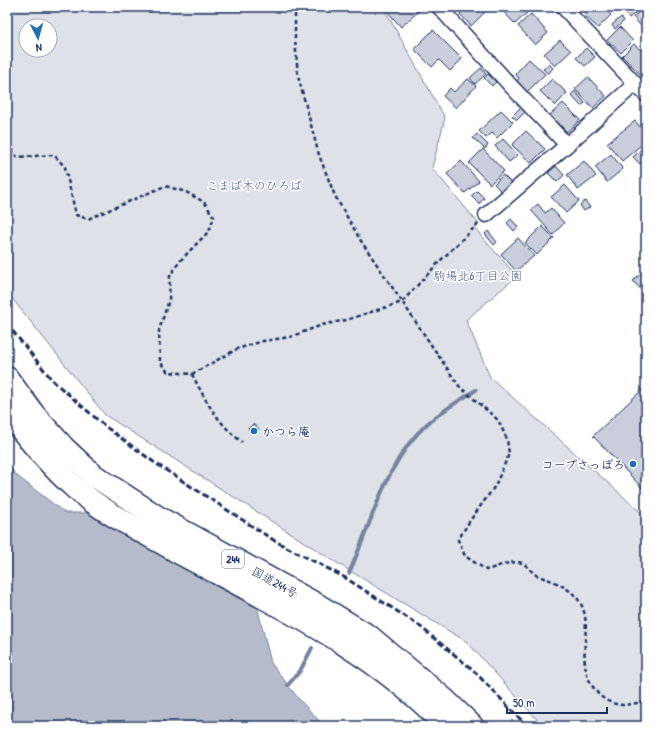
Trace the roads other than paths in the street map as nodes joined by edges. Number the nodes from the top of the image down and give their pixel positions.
1 (439, 7) edge
2 (563, 7) edge
3 (635, 84) junction
4 (646, 95) edge
5 (568, 145) junction
6 (486, 215) road end
7 (7, 378) edge
8 (7, 412) edge
9 (446, 726) edge
10 (472, 726) edge

1 - 5 street
2 - 3 street
3 - 4 street
3 - 5 street
5 - 6 street
7 - 10 highway, 国道244号 / 244
8 - 9 highway, 国道244号 / 244

